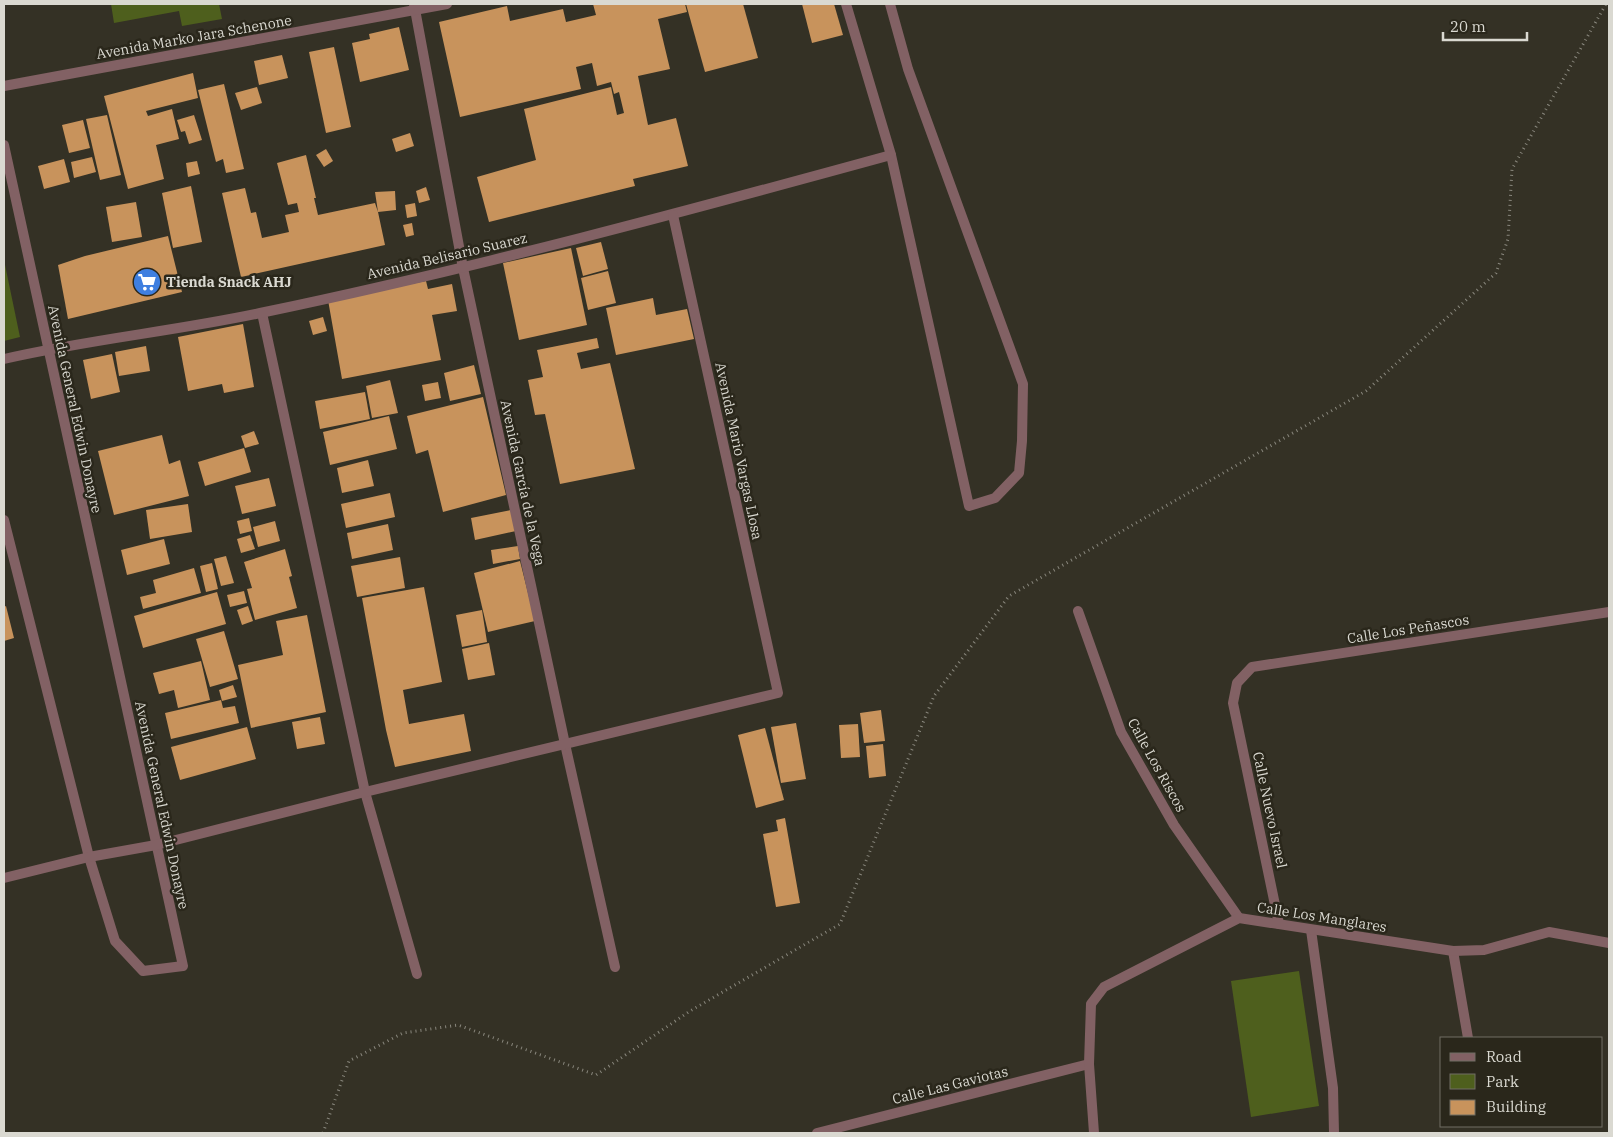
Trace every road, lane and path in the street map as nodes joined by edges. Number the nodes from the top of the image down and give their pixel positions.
1 (447, 4) edge
2 (846, 4) edge
3 (890, 4) edge
4 (1606, 4) edge
5 (415, 7) edge
6 (4, 86) edge
7 (4, 144) edge
8 (891, 155) junction
9 (673, 215) junction
10 (463, 268) junction
11 (262, 313) junction
12 (48, 349) junction
13 (4, 359) edge
14 (4, 520) edge
15 (1078, 611) dead end
16 (1609, 612) edge
17 (1233, 703) joint
18 (565, 744) junction
19 (365, 792) junction
20 (156, 845) junction
21 (89, 857) junction
22 (4, 878) edge
23 (1239, 918) junction
24 (1279, 924) junction
25 (1311, 930) junction
26 (1609, 943) edge
27 (1453, 951) junction
28 (615, 966) dead end
29 (417, 974) dead end
30 (1468, 1037) edge
31 (1089, 1064) junction
32 (323, 1133) edge
33 (816, 1133) edge
34 (1094, 1133) edge
35 (1334, 1133) edge

1 - 5 street, Avenida Marko Jara Schenone
2 - 8 street
3 - 8 street
4 - 32 path
5 - 6 street, Avenida Marko Jara Schenone
5 - 10 street, Avenida García de la Vega
7 - 12 street, Avenida General Edwin Donayre
8 - 9 street, Avenida Belisario Suarez
9 - 10 street, Avenida Belisario Suarez
9 - 18 street, Avenida Mario Vargas Llosa
10 - 11 street, Avenida Belisario Suarez
10 - 18 street, Avenida García de la Vega
11 - 12 street, Avenida Belisario Suarez
11 - 19 street
12 - 13 street, Avenida Belisario Suarez
12 - 20 street, Avenida General Edwin Donayre
14 - 21 street, Avenida General Edwin Donayre
15 - 23 street, Calle Los Riscos
16 - 17 street, Calle Los Peñascos
17 - 24 street, Calle Nuevo Israel
18 - 19 street
18 - 28 street, Avenida García de la Vega
19 - 20 street
19 - 29 street
20 - 21 street
20 - 21 street, Avenida General Edwin Donayre
21 - 22 street
23 - 24 street, Calle Los Manglares
23 - 31 street, Calle Los Manglares
24 - 25 street, Calle Los Manglares
25 - 27 street, Calle Los Manglares
25 - 35 street
26 - 27 street, Calle Los Manglares
27 - 30 street
31 - 33 street, Calle Las Gaviotas
31 - 34 street, Calle Los Manglares

